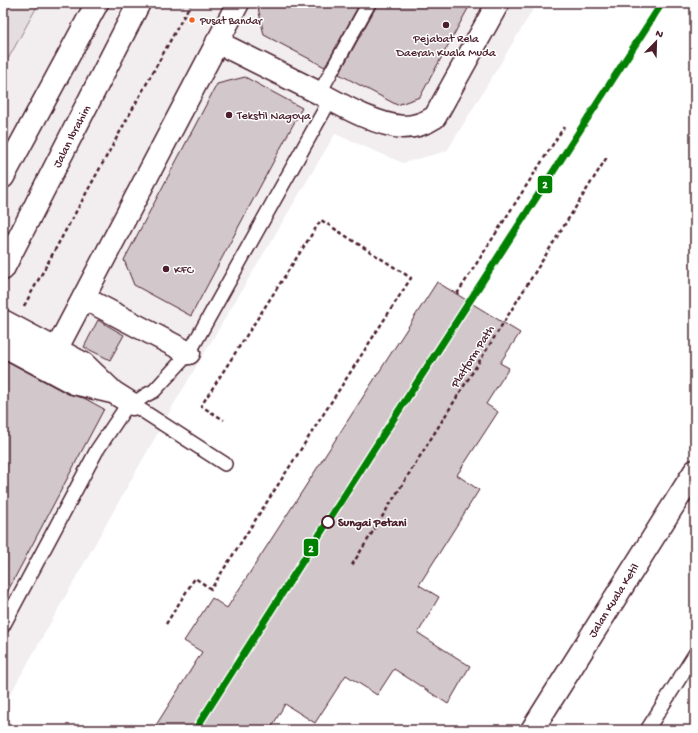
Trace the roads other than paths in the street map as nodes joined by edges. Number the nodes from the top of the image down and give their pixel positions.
1 (97, 3) edge
2 (139, 3) edge
3 (238, 3) edge
4 (369, 3) edge
5 (498, 3) edge
6 (217, 42) junction
7 (325, 97) junction
8 (3, 177) edge
9 (3, 269) edge
10 (84, 298) junction
11 (6, 331) edge
12 (56, 350) junction
13 (189, 353) junction
14 (113, 392) junction
15 (132, 404) junction
16 (225, 464) dead end
17 (695, 471) edge
18 (3, 626) edge
19 (695, 654) edge
20 (532, 730) edge
21 (647, 730) edge

1 - 8 street
2 - 9 street, Jalan Ibrahim
3 - 6 street
4 - 7 lane
5 - 7 street
6 - 7 street
6 - 10 street
7 - 13 lane
10 - 12 street
10 - 13 street
11 - 12 street
11 - 14 street
12 - 14 street
13 - 15 lane
14 - 15 street
15 - 16 lane
15 - 18 lane
17 - 20 street, Jalan Kuala Ketil
19 - 21 lane

